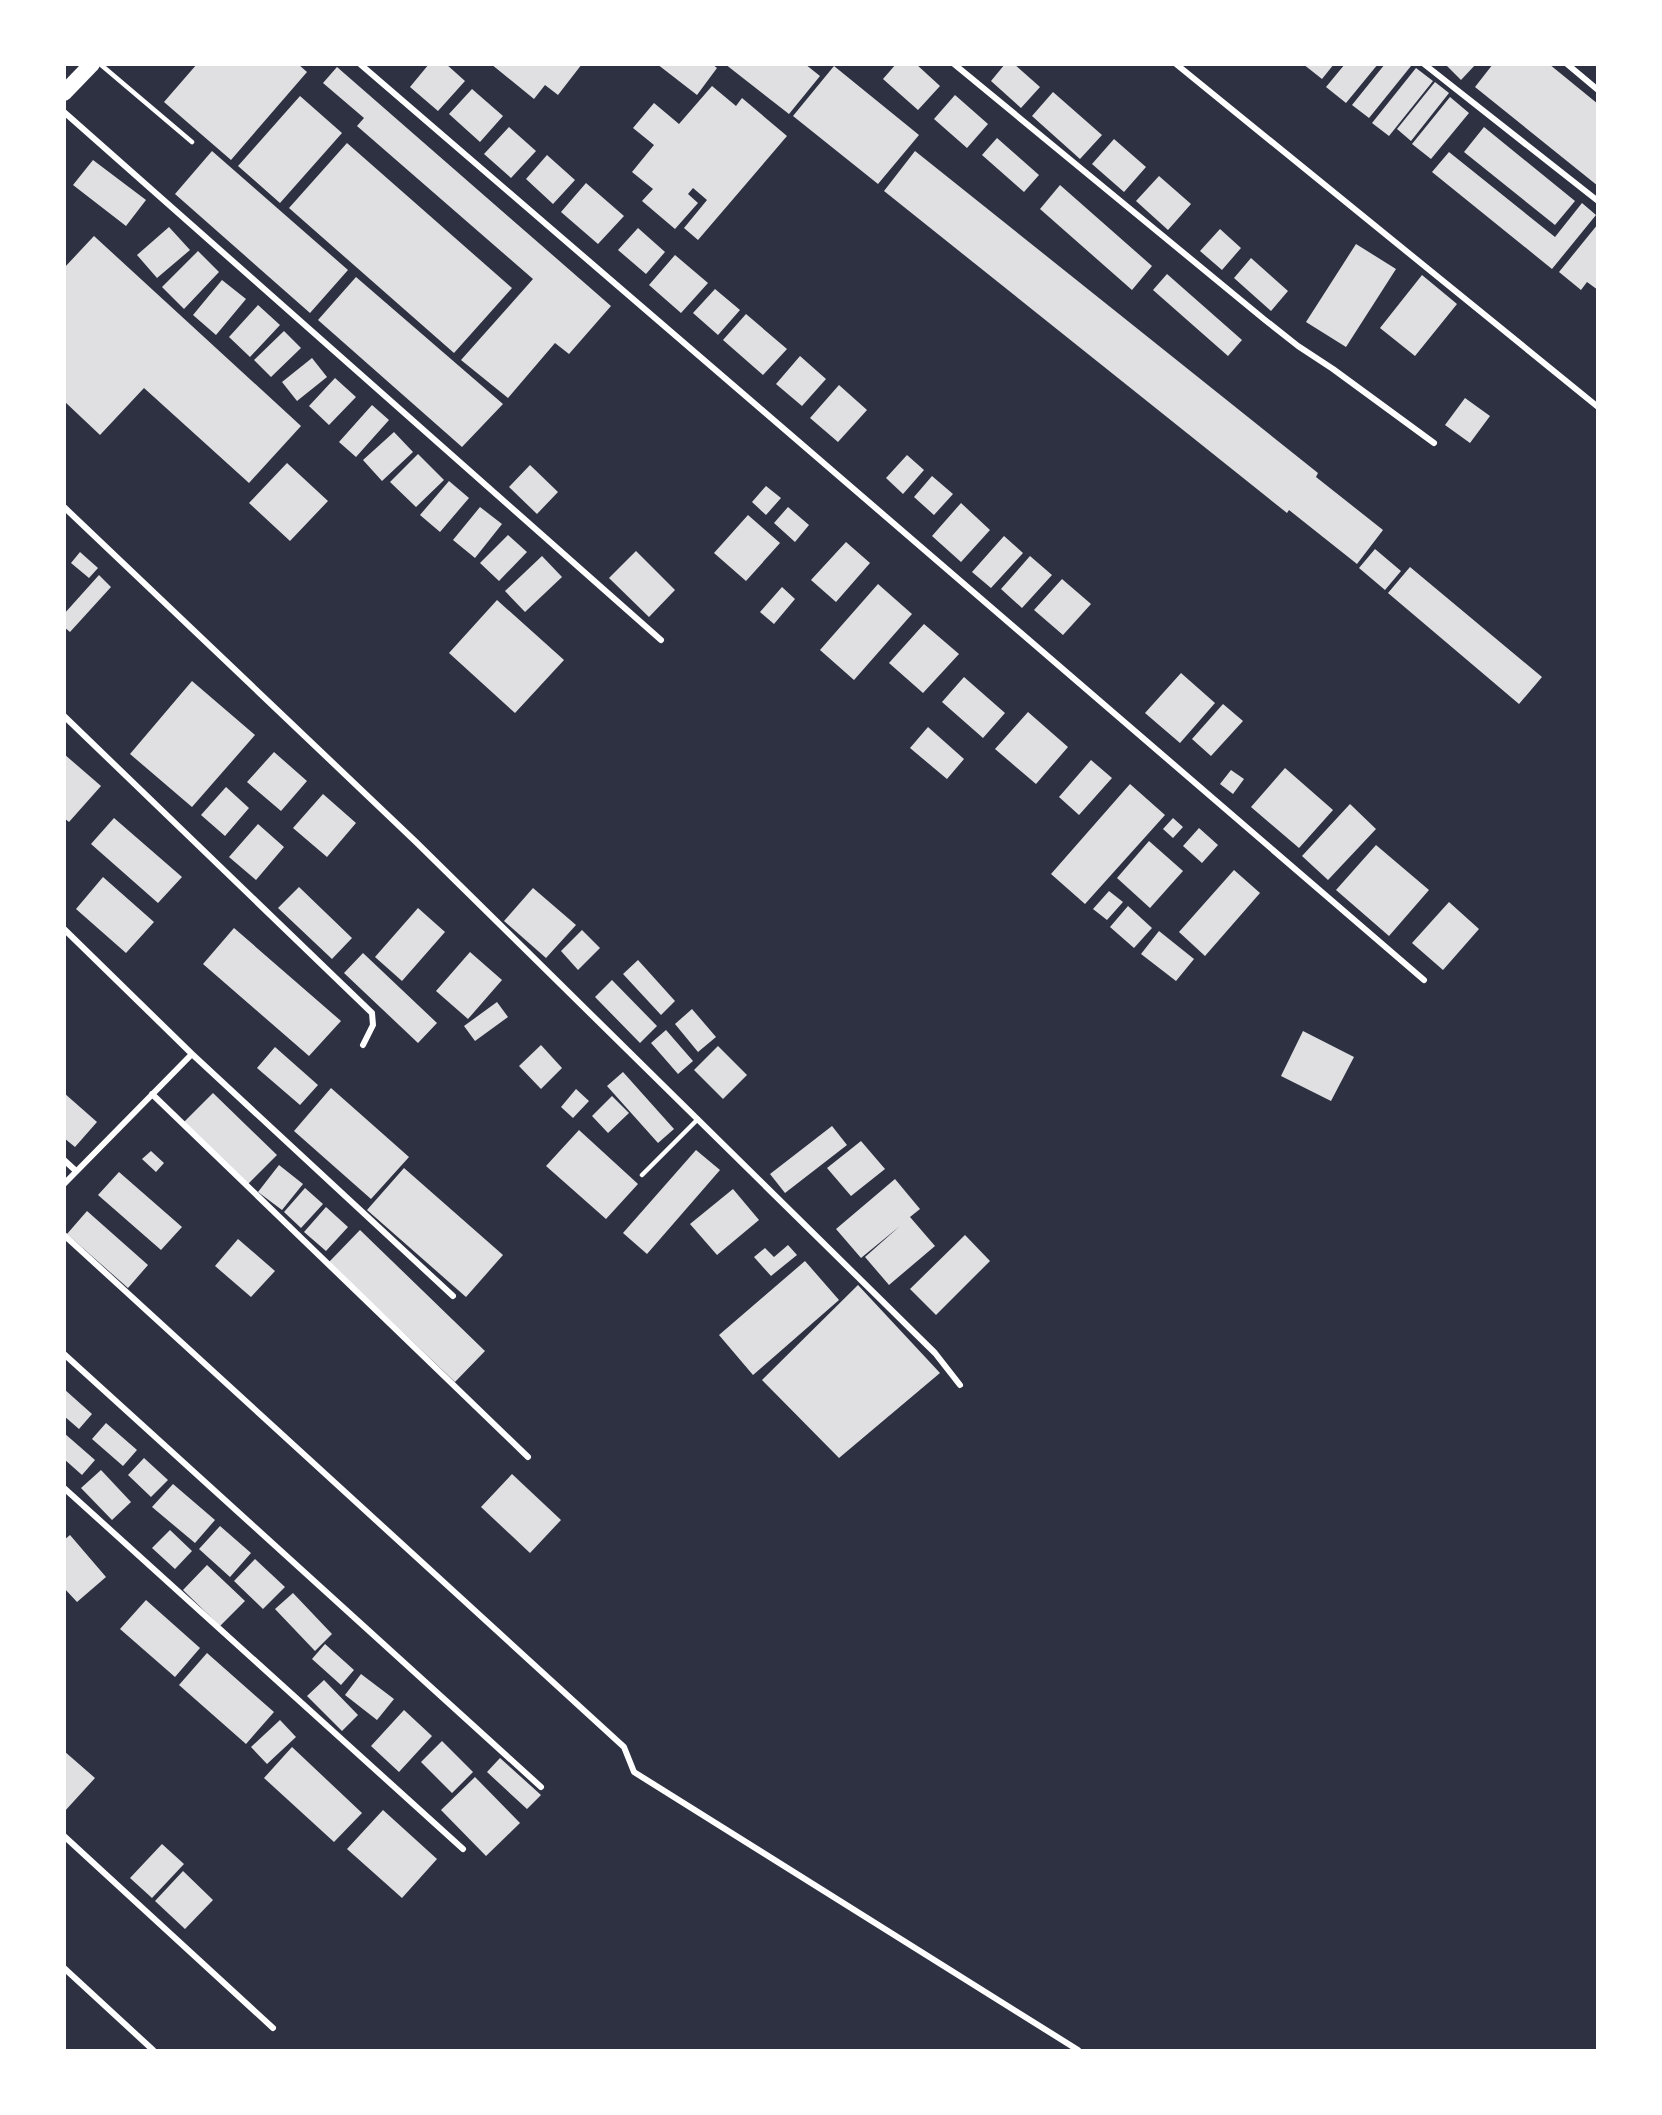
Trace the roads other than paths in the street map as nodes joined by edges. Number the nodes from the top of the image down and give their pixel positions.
1 (92, 64) edge
2 (99, 64) edge
3 (360, 64) edge
4 (954, 64) edge
5 (1176, 64) edge
6 (1424, 64) edge
7 (1567, 64) edge
8 (1598, 90) edge
9 (64, 93) edge
10 (64, 112) edge
11 (192, 142) dead end
12 (1598, 201) edge
13 (1598, 407) edge
14 (1434, 443) dead end
15 (64, 507) edge
16 (661, 640) dead end
17 (64, 717) edge
18 (64, 929) edge
19 (1424, 980) dead end
20 (363, 1045) dead end
21 (192, 1054) junction
22 (152, 1094) junction
23 (698, 1119) junction
24 (64, 1160) edge
25 (76, 1171) junction
26 (642, 1175) dead end
27 (64, 1184) edge
28 (64, 1235) edge
29 (453, 1296) dead end
30 (64, 1354) edge
31 (960, 1385) dead end
32 (528, 1457) dead end
33 (64, 1488) edge
34 (541, 1787) dead end
35 (64, 1836) edge
36 (463, 1849) dead end
37 (64, 1968) edge
38 (273, 2028) dead end
39 (153, 2050) edge
40 (1078, 2050) edge

1 - 9 highway
2 - 11 lane
3 - 19 street
4 - 14 street
5 - 13 street
6 - 12 street
7 - 8 street
10 - 16 street
15 - 23 street
17 - 20 street
18 - 21 street
21 - 22 street
21 - 29 street
22 - 25 street
22 - 32 street
23 - 26 lane
23 - 31 street
24 - 25 street
25 - 27 street
28 - 40 street
30 - 34 street
33 - 36 street
35 - 38 street
37 - 39 street

